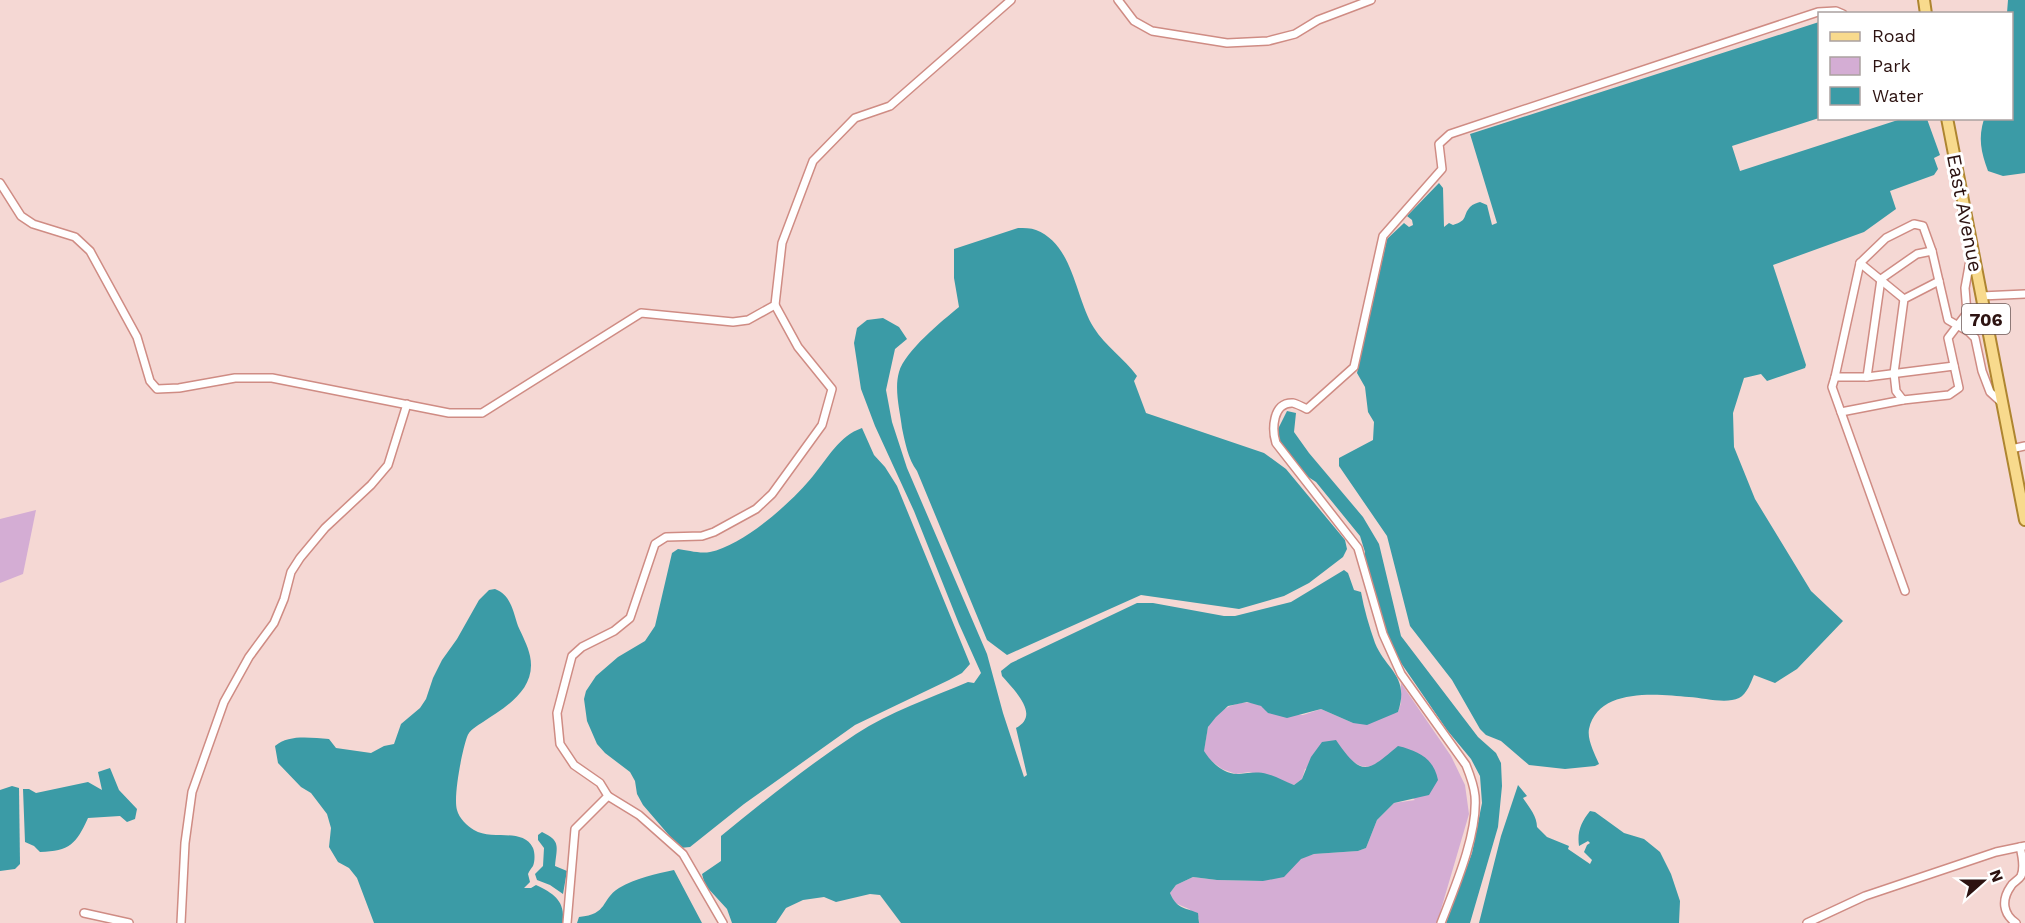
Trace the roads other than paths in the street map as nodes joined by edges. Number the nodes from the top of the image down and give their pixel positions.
1 (1011, 0) edge
2 (1118, 0) edge
3 (1371, 0) edge
4 (1818, 12) edge
5 (1818, 12) edge
6 (1838, 12) edge
7 (1947, 120) edge
8 (0, 183) edge
9 (1972, 249) junction
10 (1932, 251) junction
11 (1860, 263) junction
12 (1881, 279) junction
13 (1939, 281) junction
14 (2025, 294) edge
15 (1981, 296) junction
16 (1904, 299) junction
17 (776, 305) junction
18 (1957, 326) junction
19 (1954, 366) junction
20 (1894, 373) junction
21 (1835, 377) junction
22 (1867, 377) junction
23 (1903, 400) junction
24 (2002, 403) junction
25 (407, 404) junction
26 (1841, 412) junction
27 (2025, 446) edge
28 (2011, 449) junction
29 (2025, 520) edge
30 (1905, 591) dead end
31 (608, 796) junction
32 (2022, 846) edge
33 (84, 913) dead end
34 (2025, 919) edge
35 (129, 923) edge
36 (182, 923) edge
37 (567, 923) edge
38 (723, 923) edge
39 (1441, 923) edge
40 (1807, 923) edge
41 (2016, 923) edge
42 (2021, 923) edge

1 - 17 street
2 - 3 street
4 - 39 street
5 - 6 street
7 - 9 main road, East Avenue / 706
8 - 25 street
9 - 15 main road, East Avenue / 706
9 - 18 street
10 - 11 street
10 - 12 street
10 - 13 street
11 - 12 street
11 - 21 street
12 - 16 street
12 - 22 street
13 - 16 street
13 - 18 street
14 - 15 street
15 - 24 main road, East Avenue / 706
16 - 20 street
17 - 25 street
17 - 31 street
18 - 19 street
18 - 24 street
19 - 20 street
19 - 23 street
20 - 22 street
20 - 23 street
21 - 22 street
21 - 26 street
23 - 26 street
24 - 28 main road, East Avenue / 706
25 - 36 street
26 - 30 street
27 - 28 street
28 - 29 main road, East Avenue / 706
31 - 37 street
31 - 38 street
32 - 40 street
32 - 41 street
33 - 35 street
34 - 42 street

